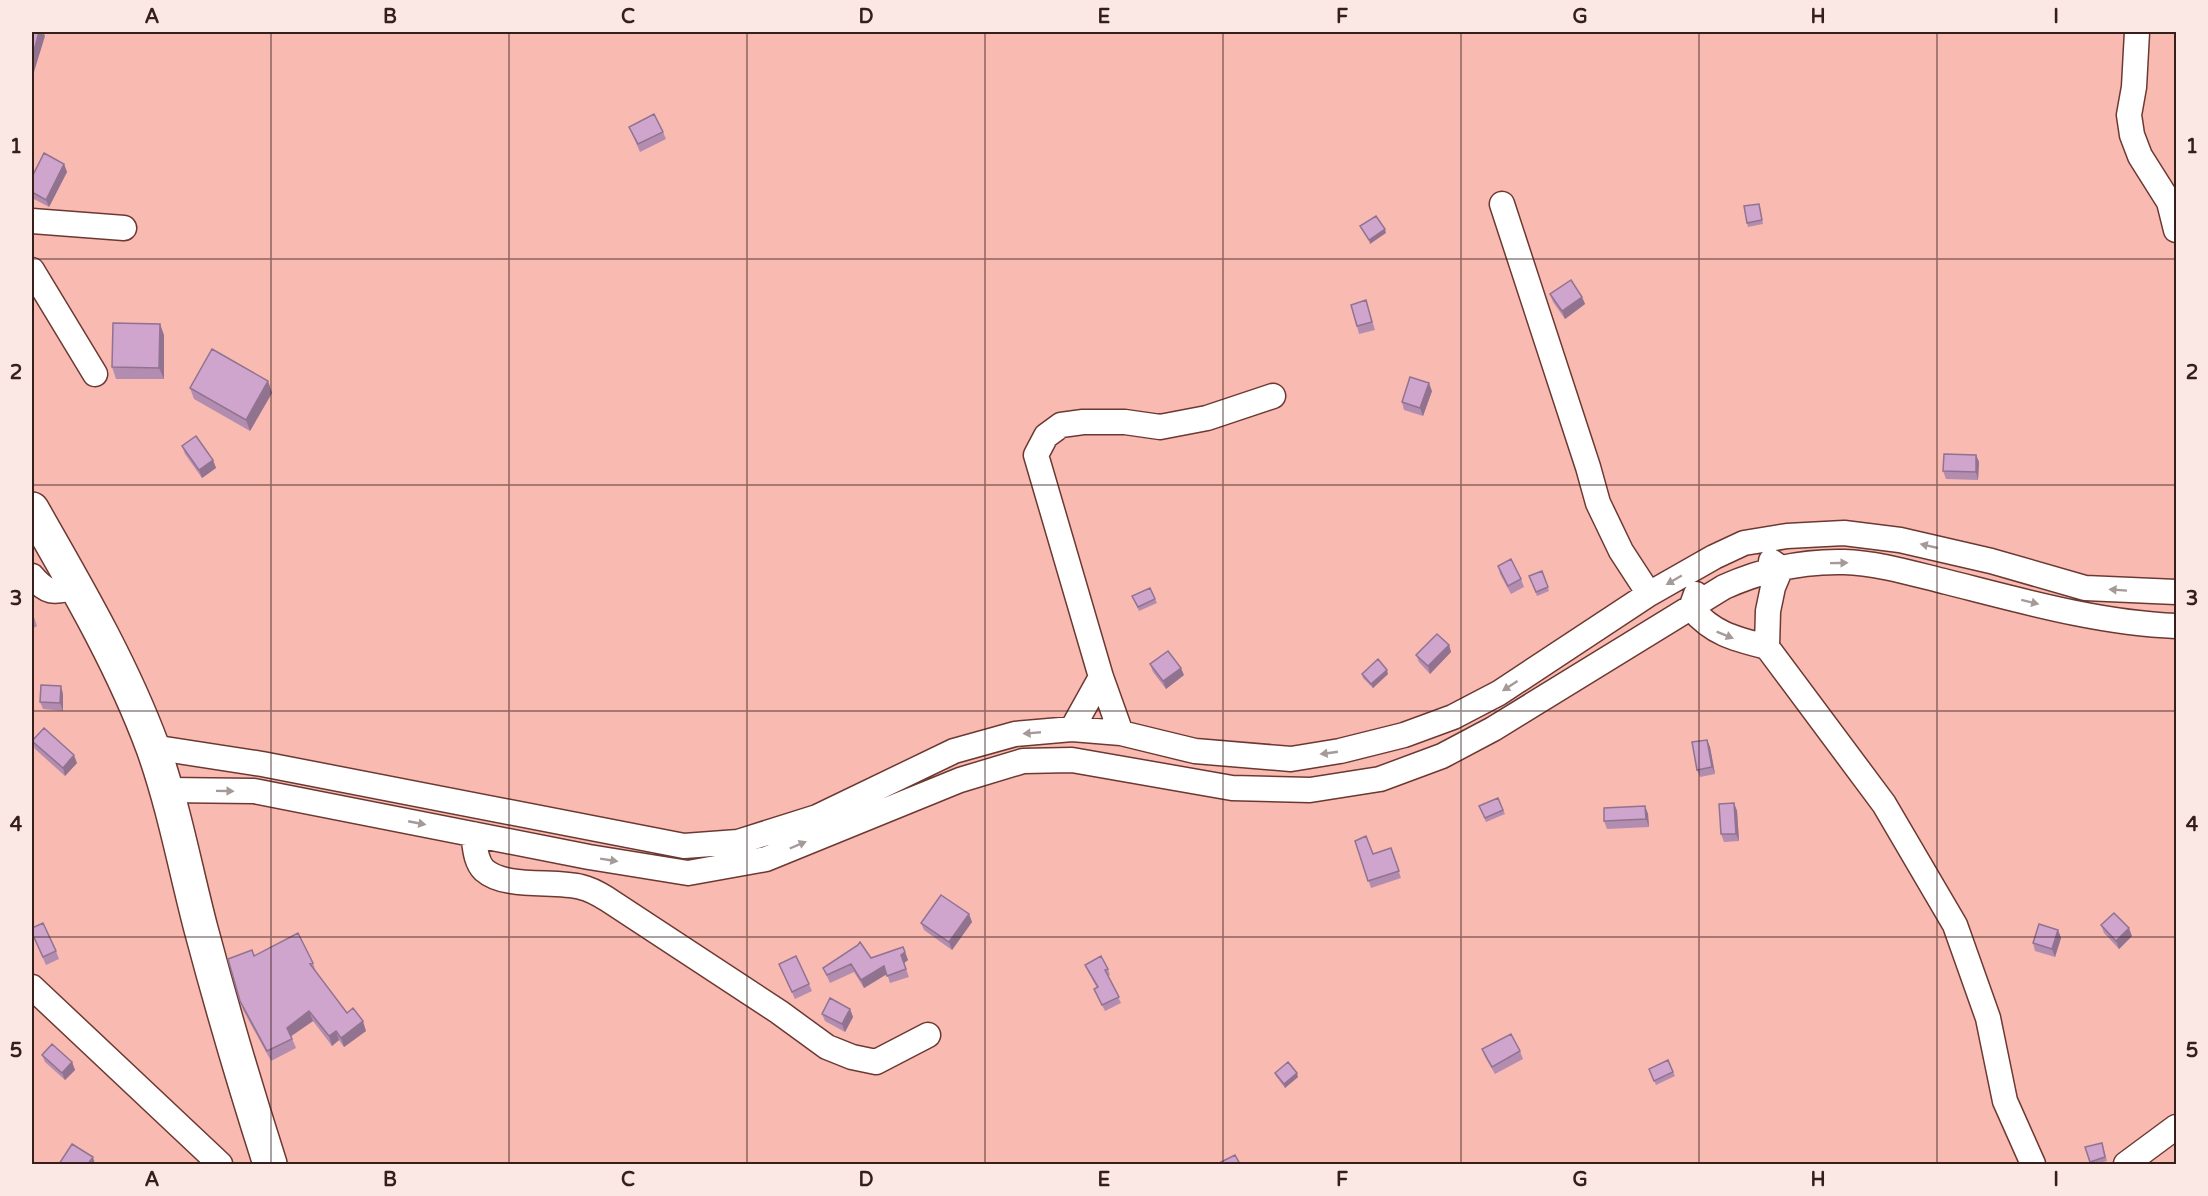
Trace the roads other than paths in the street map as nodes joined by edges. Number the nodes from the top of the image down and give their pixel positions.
1 (2137, 32) edge
2 (1502, 204) dead end
3 (32, 221) edge
4 (124, 228) dead end
5 (2176, 230) edge
6 (32, 270) edge
7 (96, 374) dead end
8 (1273, 396) dead end
9 (32, 509) edge
10 (1744, 543) junction
11 (1714, 557) junction
12 (1781, 568) junction
13 (32, 576) edge
14 (76, 587) junction
15 (2176, 592) edge
16 (1649, 594) junction
17 (1690, 608) junction
18 (2176, 626) edge
19 (1767, 647) junction
20 (1101, 677) junction
21 (1072, 729) junction
22 (1121, 733) junction
23 (152, 747) junction
24 (167, 790) junction
25 (473, 834) junction
26 (32, 987) edge
27 (928, 1035) dead end
28 (2176, 1127) edge
29 (210, 1162) edge
30 (2029, 1162) edge
31 (270, 1164) edge
32 (2126, 1164) edge

1 - 5 street
2 - 16 street
3 - 4 street
6 - 7 street
8 - 20 street
9 - 14 highway
10 - 11 street
10 - 12 street
15 -> 10 street
11 -> 16 street
11 - 17 street
12 - 17 street
12 -> 18 street
12 - 19 street
13 - 14 street
14 - 23 highway
16 -> 22 street
17 -> 19 street
25 -> 17 street
19 - 30 street
20 - 21 street
20 - 22 street
21 - 22 street
21 -> 23 street
23 - 24 highway
24 -> 25 street
24 - 31 highway
25 - 27 street
26 - 29 street
28 - 32 street

